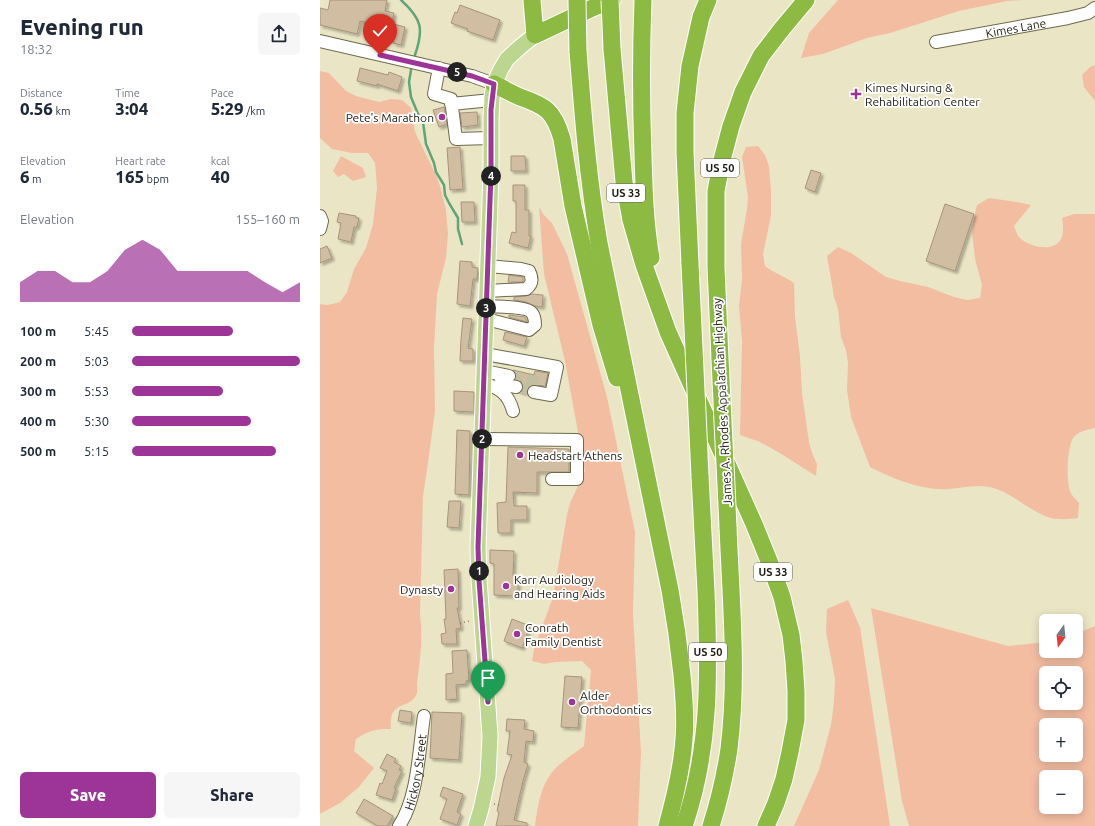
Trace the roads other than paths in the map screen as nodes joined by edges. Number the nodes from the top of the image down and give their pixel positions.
1 (532, 0) edge
2 (577, 0) edge
3 (611, 0) edge
4 (642, 0) edge
5 (708, 0) edge
6 (806, 0) edge
7 (1095, 8) edge
8 (535, 35) junction
9 (320, 41) edge
10 (936, 42) dead end
11 (439, 68) junction
12 (493, 92) junction
13 (452, 104) junction
14 (491, 138) junction
15 (320, 216) edge
16 (320, 229) edge
17 (488, 266) junction
18 (487, 305) junction
19 (668, 332) junction
20 (485, 354) junction
21 (484, 377) junction
22 (516, 387) tunnel mouth
23 (534, 392) tunnel mouth
24 (513, 411) dead end
25 (482, 439) junction
26 (552, 479) dead end
27 (654, 509) junction
28 (424, 716) dead end
29 (399, 826) edge
30 (476, 826) edge
31 (667, 826) edge
32 (684, 826) edge
33 (711, 826) edge
34 (766, 826) edge

1 - 8 highway
2 - 27 highway, US 33, bridge
3 - 8 highway
3 - 19 highway, US 33, bridge
4 - 19 highway
5 - 32 highway, James A. Rhodes Appalachian Highway / US 50, bridge
6 - 33 highway, James A. Rhodes Appalachian Highway / US 50, bridge
7 - 10 street, Kimes Lane
8 - 12 main road
9 - 11 street
11 - 12 street
11 - 13 street
12 - 13 street
12 - 14 main road
12 - 27 highway
13 - 14 street
14 - 17 main road
15 - 16 street
17 - 18 main road
17 - 18 street
18 - 20 main road
19 - 34 highway, US 33
20 - 21 main road
20 - 23 street
21 - 22 street
21 - 24 street
21 - 25 main road
25 - 26 street
25 - 30 main road
27 - 31 highway, US 33
28 - 29 street, Hickory Street

